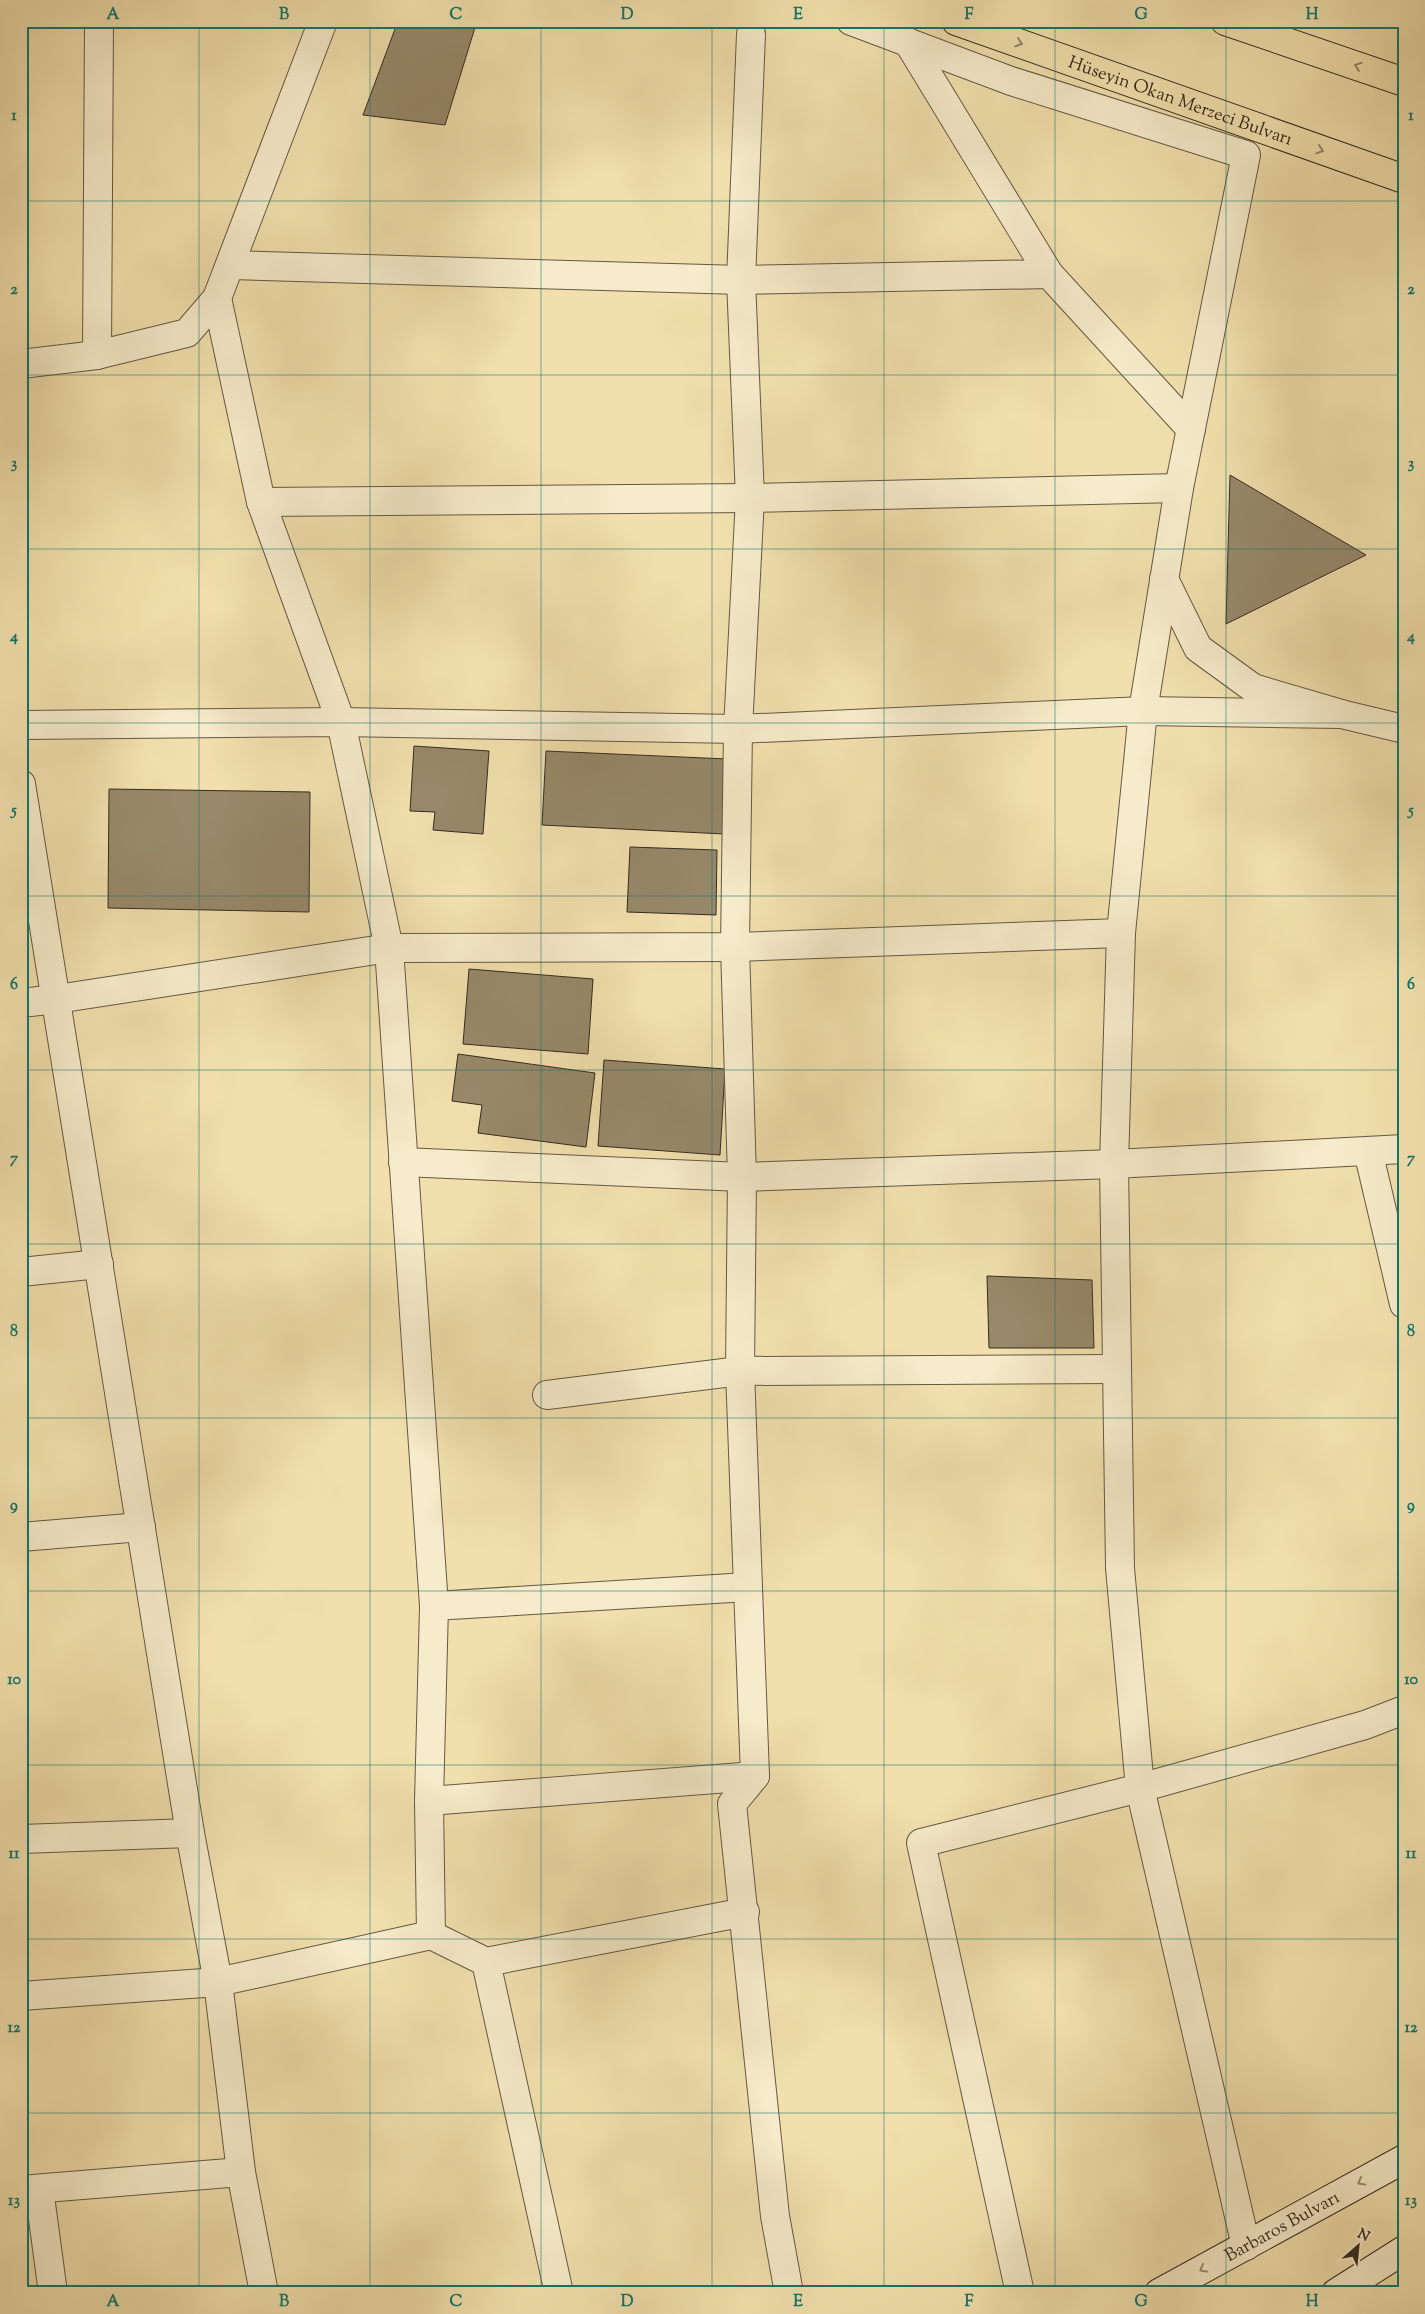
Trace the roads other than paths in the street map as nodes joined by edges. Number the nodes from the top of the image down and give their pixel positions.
1 (99, 21) edge
2 (323, 21) edge
3 (851, 21) edge
4 (956, 21) edge
5 (1225, 21) edge
6 (751, 34) dead end
7 (908, 42) junction
8 (1404, 82) edge
9 (1404, 179) edge
10 (231, 265) junction
11 (1049, 274) junction
12 (741, 280) junction
13 (217, 298) junction
14 (97, 355) junction
15 (21, 364) edge
16 (1191, 429) junction
17 (1179, 488) junction
18 (750, 498) junction
19 (261, 502) junction
20 (1164, 579) junction
21 (1142, 711) junction
22 (1341, 714) junction
23 (341, 722) junction
24 (21, 725) edge
25 (738, 729) junction
26 (1404, 729) edge
27 (21, 784) edge
28 (1121, 933) junction
29 (735, 947) junction
30 (389, 948) junction
31 (56, 999) junction
32 (21, 1003) edge
33 (1404, 1149) edge
34 (1368, 1151) junction
35 (403, 1162) junction
36 (1114, 1164) junction
37 (742, 1177) junction
38 (99, 1264) junction
39 (21, 1272) edge
40 (1404, 1304) edge
41 (1117, 1369) junction
42 (740, 1371) junction
43 (546, 1396) dead end
44 (141, 1526) junction
45 (21, 1537) edge
46 (748, 1587) junction
47 (434, 1606) junction
48 (1404, 1710) edge
49 (756, 1776) junction
50 (1140, 1788) junction
51 (429, 1801) junction
52 (190, 1833) junction
53 (21, 1839) edge
54 (745, 1912) junction
55 (431, 1935) junction
56 (486, 1962) junction
57 (218, 1982) junction
58 (21, 1996) edge
59 (1404, 2159) edge
60 (241, 2172) junction
61 (30, 2189) edge
62 (1246, 2246) junction
63 (1404, 2250) edge
64 (53, 2293) edge
65 (264, 2293) edge
66 (559, 2293) edge
67 (789, 2293) edge
68 (1020, 2293) edge
69 (1159, 2293) edge
70 (1336, 2293) edge

1 - 14 street
2 - 10 street
3 - 7 street
4 -> 9 main road, Hüseyin Okan Merzeci Bulvarı
8 -> 5 main road
6 - 12 street
7 - 11 street
7 - 16 street
10 - 12 street
10 - 13 street
11 - 12 street
11 - 16 street
12 - 18 street
13 - 14 street
13 - 19 street
14 - 15 street
16 - 17 street
17 - 18 street
17 - 20 street
18 - 19 street
18 - 25 street
19 - 23 street
20 - 21 street
20 - 22 street
21 - 22 street
21 - 25 street
21 - 28 street
22 - 26 street
23 - 24 street
23 - 25 street
23 - 30 street
25 - 29 street
27 - 31 street
28 - 29 street
28 - 36 street
29 - 30 street
29 - 37 street
30 - 31 street
30 - 35 street
31 - 32 street
31 - 38 street
33 - 34 street
34 - 36 street
34 - 40 street
35 - 37 street
35 - 47 street
36 - 37 street
36 - 41 street
37 - 42 street
38 - 39 street
38 - 44 street
41 - 42 street
41 - 50 street
42 - 43 street
42 - 46 street
44 - 45 street
44 - 52 street
46 - 47 street
46 - 49 street
47 - 51 street
48 - 50 street
49 - 51 street
49 - 54 street
50 - 62 street
50 - 68 street
51 - 55 street
52 - 53 street
52 - 57 street
54 - 56 street
54 - 67 street
55 - 56 street
55 - 57 street
56 - 66 street
57 - 58 street
57 - 60 street
59 -> 62 street, Barbaros Bulvarı
60 - 61 street
60 - 65 street
61 - 64 street
62 -> 69 street, Barbaros Bulvarı
63 - 70 street

